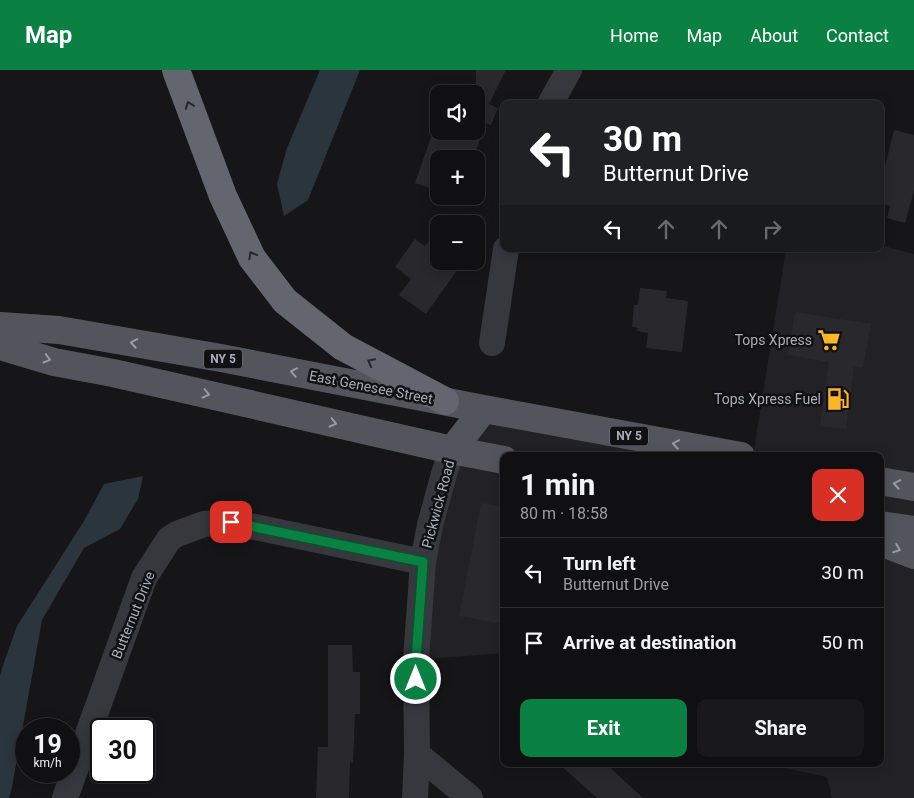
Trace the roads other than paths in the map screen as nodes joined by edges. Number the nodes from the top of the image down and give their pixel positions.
1 (176, 70) edge
2 (569, 70) edge
3 (552, 100) edge
4 (506, 252) edge
5 (0, 326) edge
6 (492, 343) dead end
7 (0, 346) edge
8 (445, 401) junction
9 (484, 409) junction
10 (452, 450) junction
11 (719, 452) edge
12 (500, 459) edge
13 (884, 482) edge
14 (914, 487) edge
15 (884, 526) edge
16 (914, 530) edge
17 (884, 544) edge
18 (914, 555) edge
19 (423, 562) junction
20 (417, 754) junction
21 (65, 798) edge
22 (415, 798) edge
23 (470, 798) edge

8 -> 1 highway
2 - 3 street
4 - 6 street
8 -> 5 main road, East Genesee Street / NY 5
7 -> 10 main road
8 - 9 main road, East Genesee Street / NY 5
9 - 10 main road
11 -> 9 main road, East Genesee Street / NY 5
10 - 12 main road
10 - 19 street, Pickwick Road
14 -> 13 main road
15 - 16 main road
17 -> 18 main road
19 - 20 street, Pickwick Road
19 - 21 street, Butternut Drive
20 - 22 street, Pickwick Road
20 - 23 street

